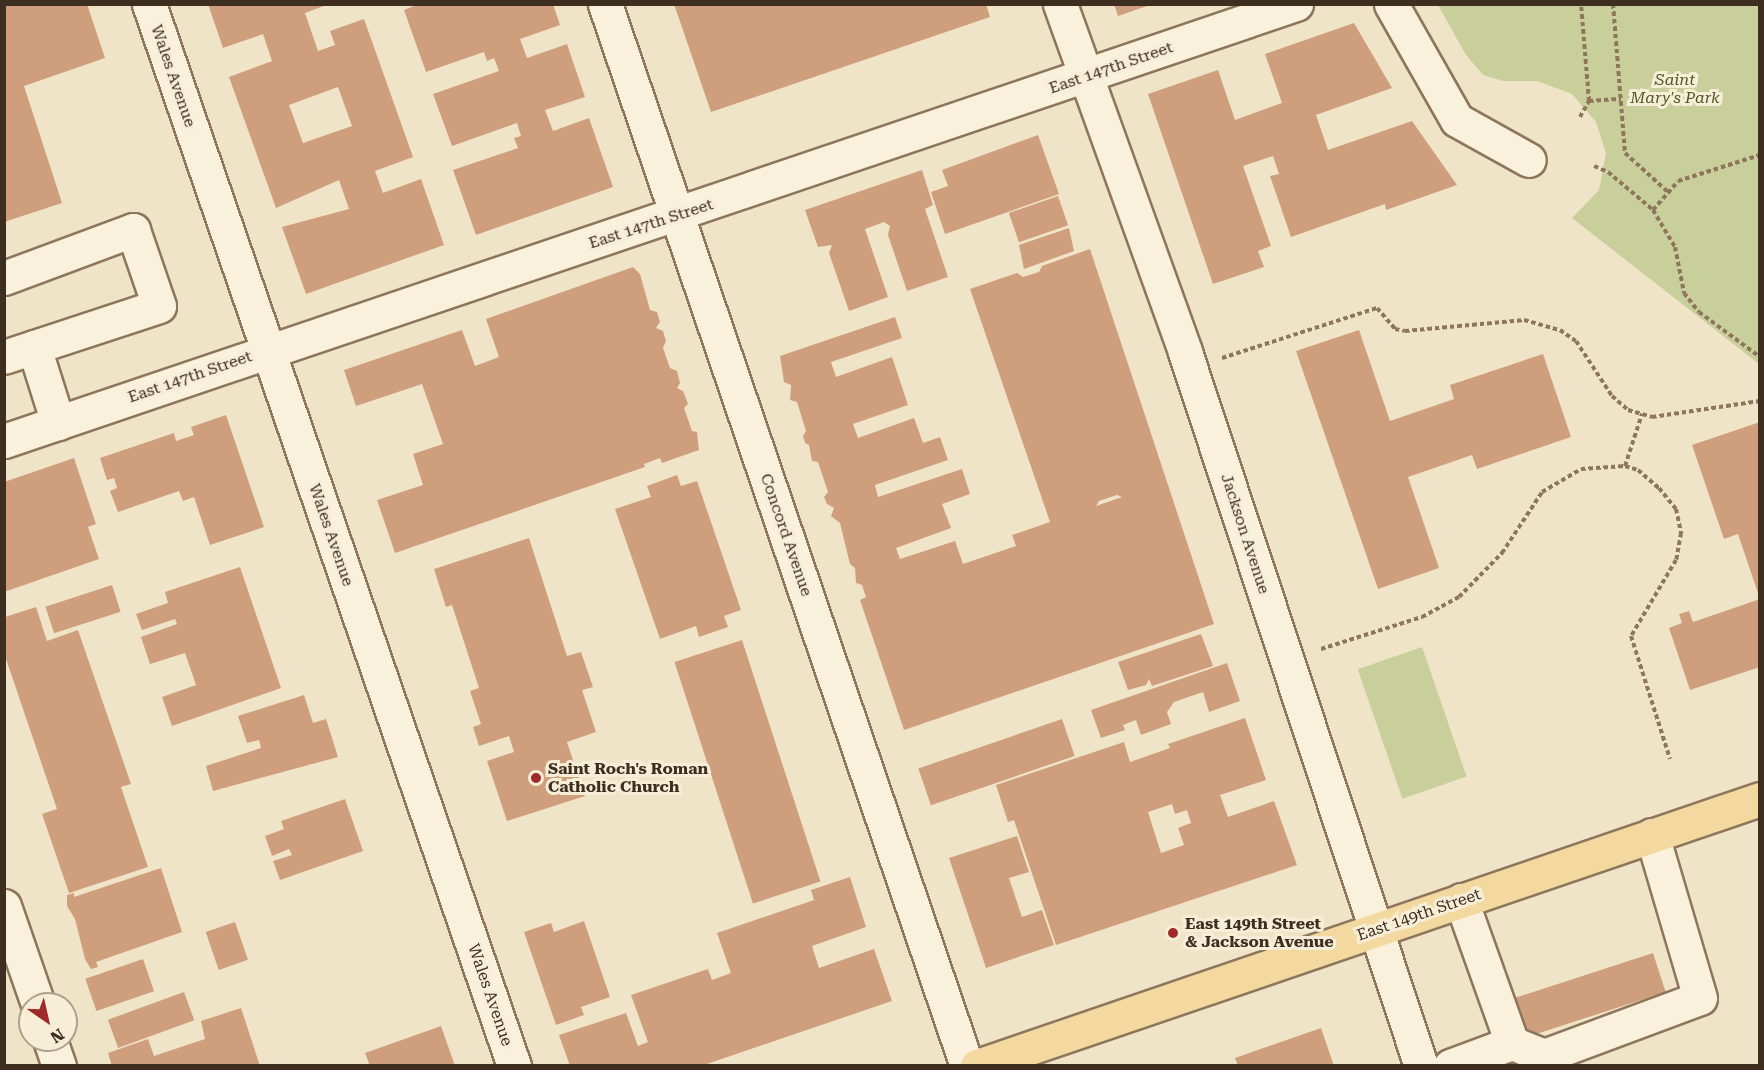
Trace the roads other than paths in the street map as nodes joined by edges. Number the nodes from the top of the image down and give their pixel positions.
1 (149, 4) edge
2 (605, 4) edge
3 (1060, 4) edge
4 (1296, 4) edge
5 (1391, 4) edge
6 (1085, 77) junction
7 (1529, 160) dead end
8 (677, 215) junction
9 (4, 278) edge
10 (267, 351) junction
11 (19, 352) edge
12 (58, 423) junction
13 (4, 441) edge
14 (1760, 799) edge
15 (1652, 835) junction
16 (1461, 900) junction
17 (4, 906) edge
18 (1377, 929) junction
19 (34, 992) edge
20 (1512, 1043) junction
21 (514, 1065) edge
22 (967, 1065) edge
23 (977, 1065) edge
24 (1422, 1065) edge
25 (1450, 1065) edge

1 - 10 street, Wales Avenue
2 - 8 street, Concord Avenue
3 - 6 street, Jackson Avenue
4 - 6 street, East 147th Street
5 - 7 street
6 - 8 street, East 147th Street
6 - 18 street, Jackson Avenue
8 - 10 street, East 147th Street
8 - 22 street, Concord Avenue
9 - 11 street
10 - 12 street, East 147th Street
10 - 21 street, Wales Avenue
11 - 12 street
12 - 13 street, East 147th Street
14 - 15 main road, East 149th Street
15 - 16 main road, East 149th Street
15 - 20 street
16 - 18 main road, East 149th Street
16 - 20 street
17 - 19 street
18 - 23 main road, East 149th Street
18 - 24 street, Jackson Avenue
20 - 25 street

